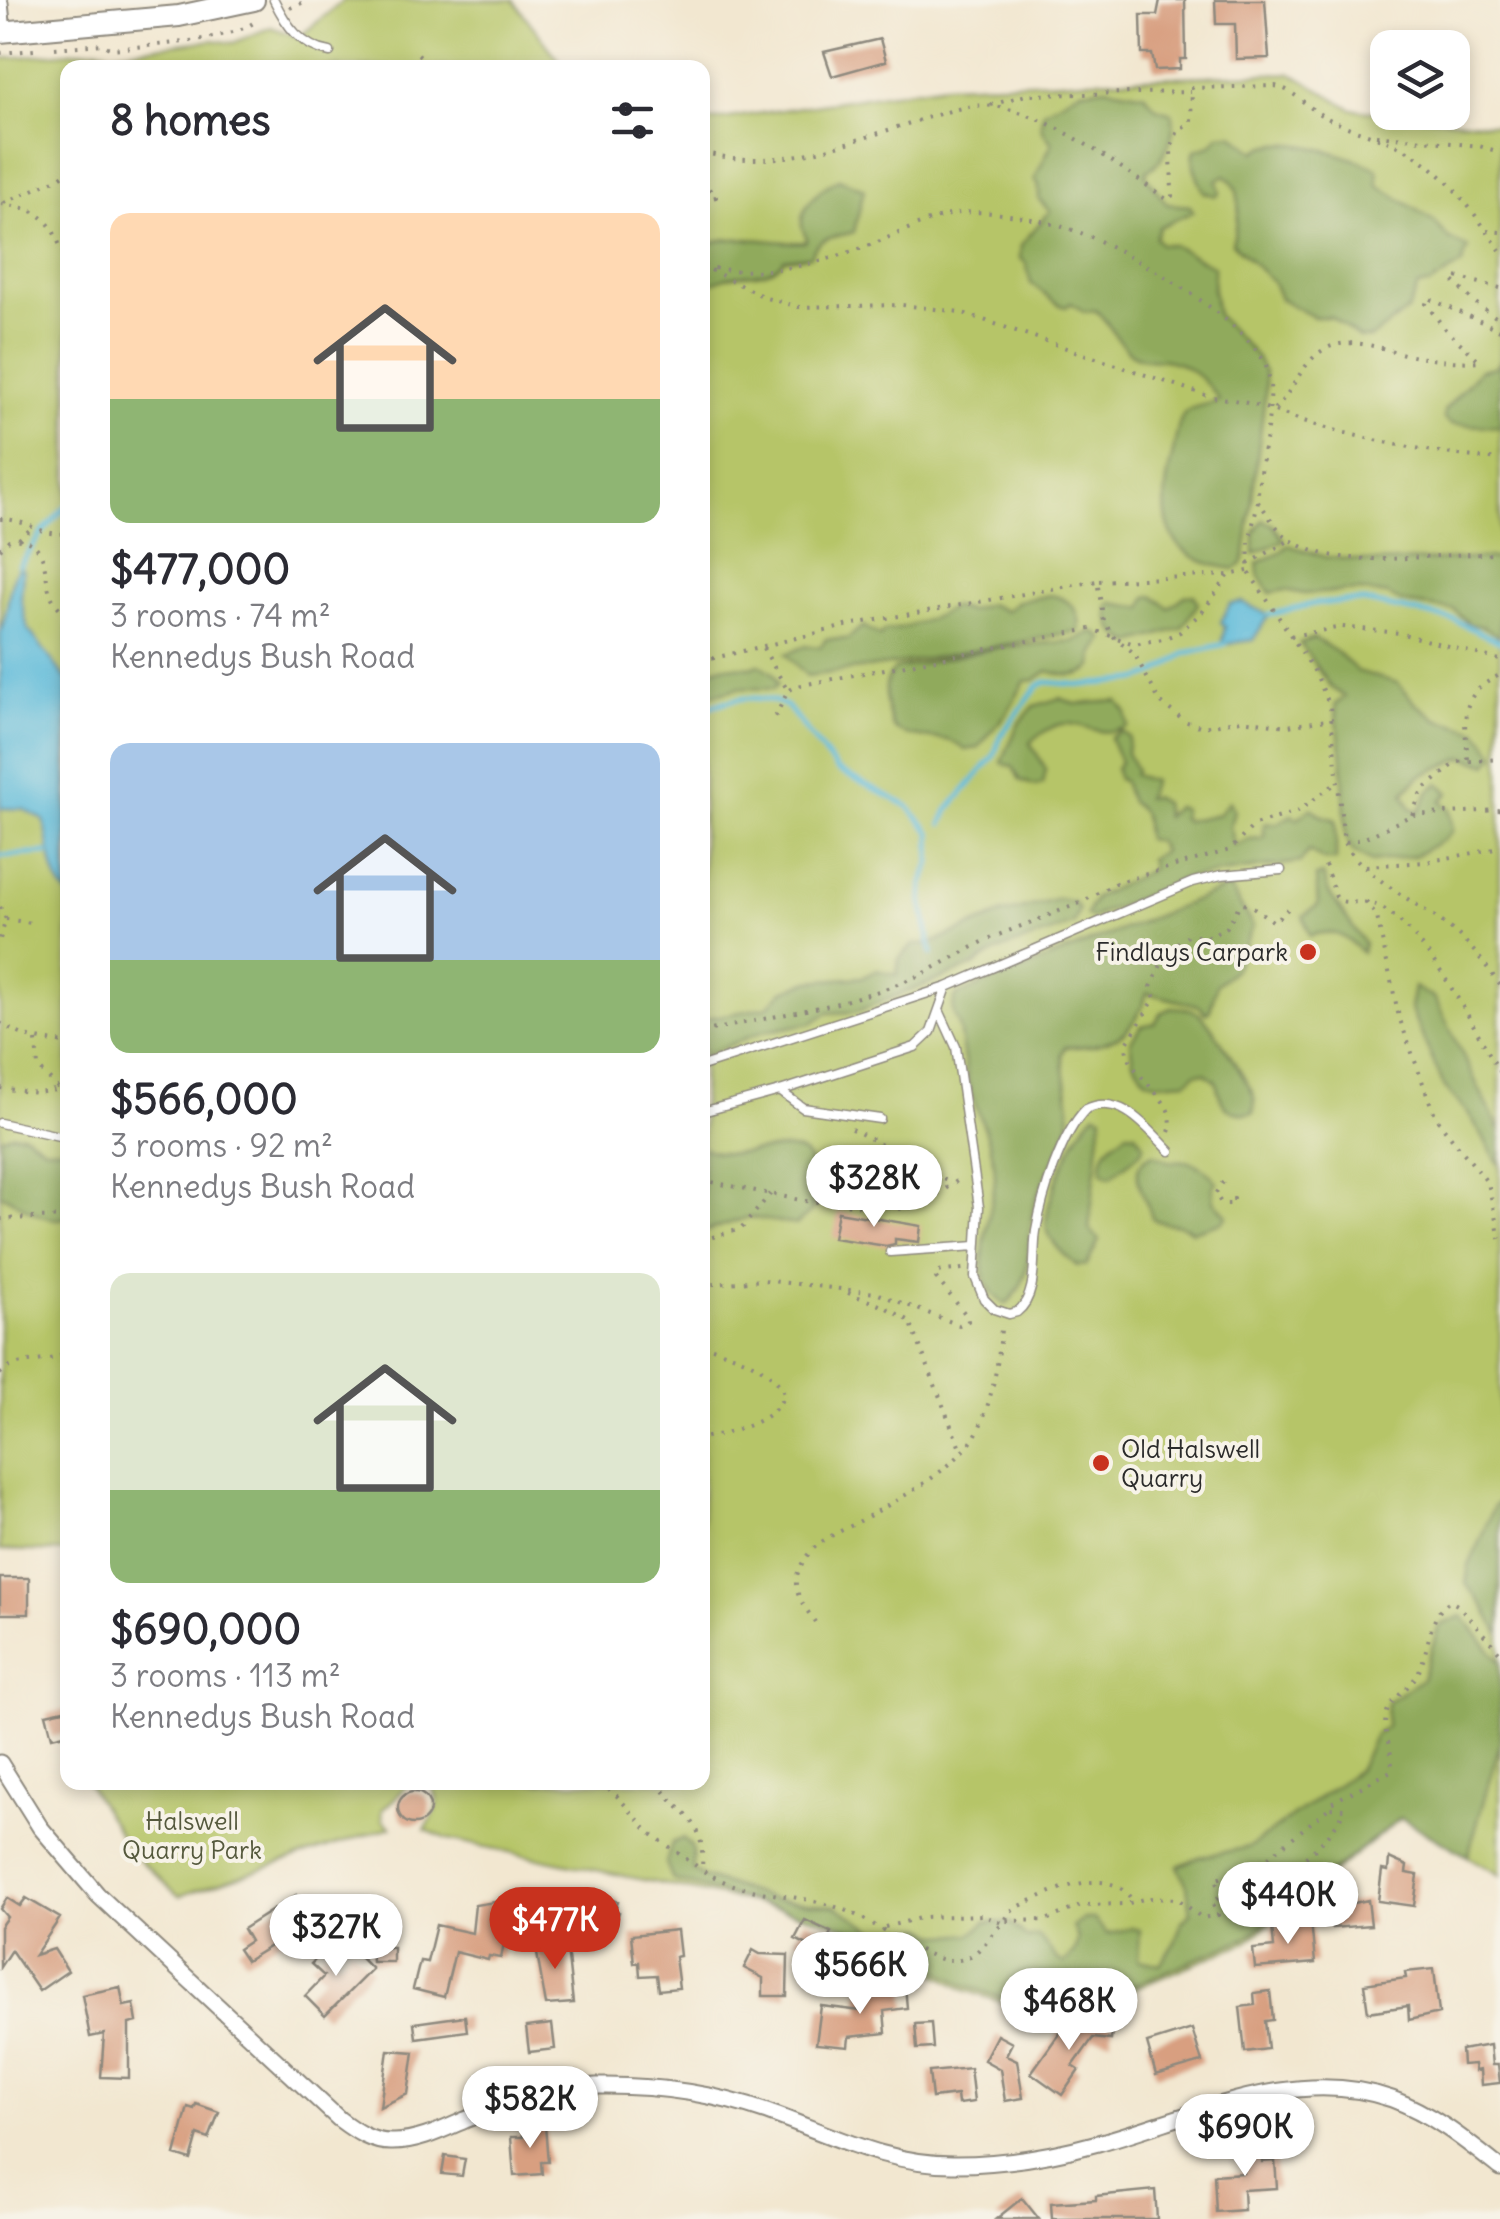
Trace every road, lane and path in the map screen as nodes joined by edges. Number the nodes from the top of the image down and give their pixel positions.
1 (254, 0) edge
2 (274, 0) edge
3 (0, 3) edge
4 (1, 32) edge
5 (330, 52) dead end
6 (418, 54) dead end
7 (425, 60) edge
8 (1190, 92) junction
9 (990, 105) junction
10 (1376, 136) junction
11 (1500, 152) edge
12 (710, 153) edge
13 (60, 178) edge
14 (0, 204) edge
15 (1487, 231) junction
16 (1500, 232) edge
17 (60, 246) edge
18 (1500, 250) edge
19 (710, 267) edge
20 (710, 270) edge
21 (1500, 288) edge
22 (1500, 320) edge
23 (1500, 330) edge
24 (1271, 408) junction
25 (1500, 460) edge
26 (1258, 501) junction
27 (0, 519) edge
28 (33, 527) junction
29 (60, 534) edge
30 (19, 539) junction
31 (1290, 540) junction
32 (0, 549) edge
33 (1500, 555) edge
34 (1248, 564) junction
35 (1248, 571) junction
36 (1230, 576) junction
37 (1098, 582) junction
38 (60, 606) edge
39 (1113, 636) junction
40 (1291, 636) junction
41 (762, 647) junction
42 (710, 658) edge
43 (1500, 660) edge
44 (1500, 675) edge
45 (788, 692) junction
46 (776, 714) dead end
47 (1333, 719) junction
48 (1500, 758) edge
49 (1468, 759) junction
50 (1339, 781) junction
51 (1500, 810) edge
52 (1412, 815) junction
53 (1344, 843) junction
54 (1500, 848) edge
55 (1324, 865) dead end
56 (1366, 866) junction
57 (1281, 870) dead end
58 (1366, 902) junction
59 (1294, 904) dead end
60 (0, 907) edge
61 (6, 919) junction
62 (31, 924) dead end
63 (0, 939) edge
64 (1500, 985) edge
65 (947, 987) junction
66 (940, 1010) junction
67 (0, 1023) edge
68 (710, 1030) edge
69 (36, 1041) junction
70 (60, 1042) edge
71 (710, 1063) edge
72 (1500, 1073) edge
73 (0, 1088) edge
74 (59, 1088) joint
75 (780, 1091) junction
76 (710, 1110) edge
77 (834, 1114) junction
78 (880, 1119) dead end
79 (0, 1123) edge
80 (60, 1136) edge
81 (1156, 1138) junction
82 (1170, 1152) dead end
83 (972, 1172) junction
84 (710, 1181) edge
85 (1224, 1182) dead end
86 (954, 1183) junction
87 (772, 1192) junction
88 (1228, 1199) dead end
89 (60, 1216) edge
90 (0, 1220) edge
91 (710, 1238) edge
92 (1500, 1239) edge
93 (976, 1246) junction
94 (890, 1252) dead end
95 (974, 1269) junction
96 (710, 1283) edge
97 (838, 1290) junction
98 (1002, 1313) junction
99 (710, 1348) edge
100 (60, 1356) edge
101 (0, 1374) edge
102 (710, 1436) edge
103 (961, 1451) junction
104 (815, 1622) dead end
105 (1500, 1653) edge
106 (0, 1763) edge
107 (609, 1790) edge
108 (663, 1790) edge
109 (1329, 1808) junction
110 (1260, 1864) junction
111 (702, 1870) junction
112 (1132, 1902) junction
113 (1004, 1922) junction
114 (880, 1927) junction
115 (1500, 2168) edge

1 - 4 street
2 - 5 lane
3 - 4 street
6 - 7 path
8 - 9 path
8 - 9 path
8 - 10 path
9 - 12 path
10 - 11 path
10 - 15 path
13 - 14 path
14 - 17 path
15 - 16 path
15 - 18 path
19 - 24 path
20 - 24 path
21 - 22 path
23 - 24 path
24 - 25 path
24 - 26 path
26 - 31 path
26 - 34 path
27 - 28 path
28 - 29 path
28 - 30 path
30 - 32 path
30 - 38 path
31 - 33 path
31 - 34 path
34 - 35 path
35 - 36 path
35 - 40 path
36 - 37 path
36 - 39 path
37 - 39 path
37 - 41 path
39 - 45 path
39 - 47 path
40 - 43 path
40 - 47 path
41 - 42 path
41 - 45 path
44 - 49 path
45 - 46 path
47 - 50 path
48 - 49 path
49 - 52 path
50 - 53 path
50 - 68 path
51 - 52 path
52 - 53 path
53 - 56 path
54 - 56 path
55 - 58 path
56 - 64 path
57 - 65 lane
58 - 72 path
58 - 92 path
59 - 81 path
60 - 61 path
61 - 62 path
61 - 63 path
65 - 66 lane
65 - 71 lane
66 - 75 lane
66 - 83 lane
67 - 69 path
69 - 70 path
69 - 74 path
73 - 74 path
75 - 76 lane
75 - 77 lane
77 - 78 lane
77 - 86 path
79 - 80 lane
81 - 82 lane
81 - 98 lane
83 - 86 path
83 - 93 lane
84 - 87 path
85 - 88 path
86 - 87 path
87 - 91 path
89 - 90 path
93 - 94 lane
93 - 95 lane
95 - 97 path
95 - 98 lane
96 - 97 path
97 - 103 path
98 - 103 path
99 - 102 path
100 - 101 path
103 - 104 path
105 - 109 path
106 - 115 street
107 - 111 path
108 - 111 path
109 - 110 path
109 - 110 path
110 - 112 path
111 - 114 path
112 - 113 path
112 - 113 path
113 - 114 path
113 - 114 path

